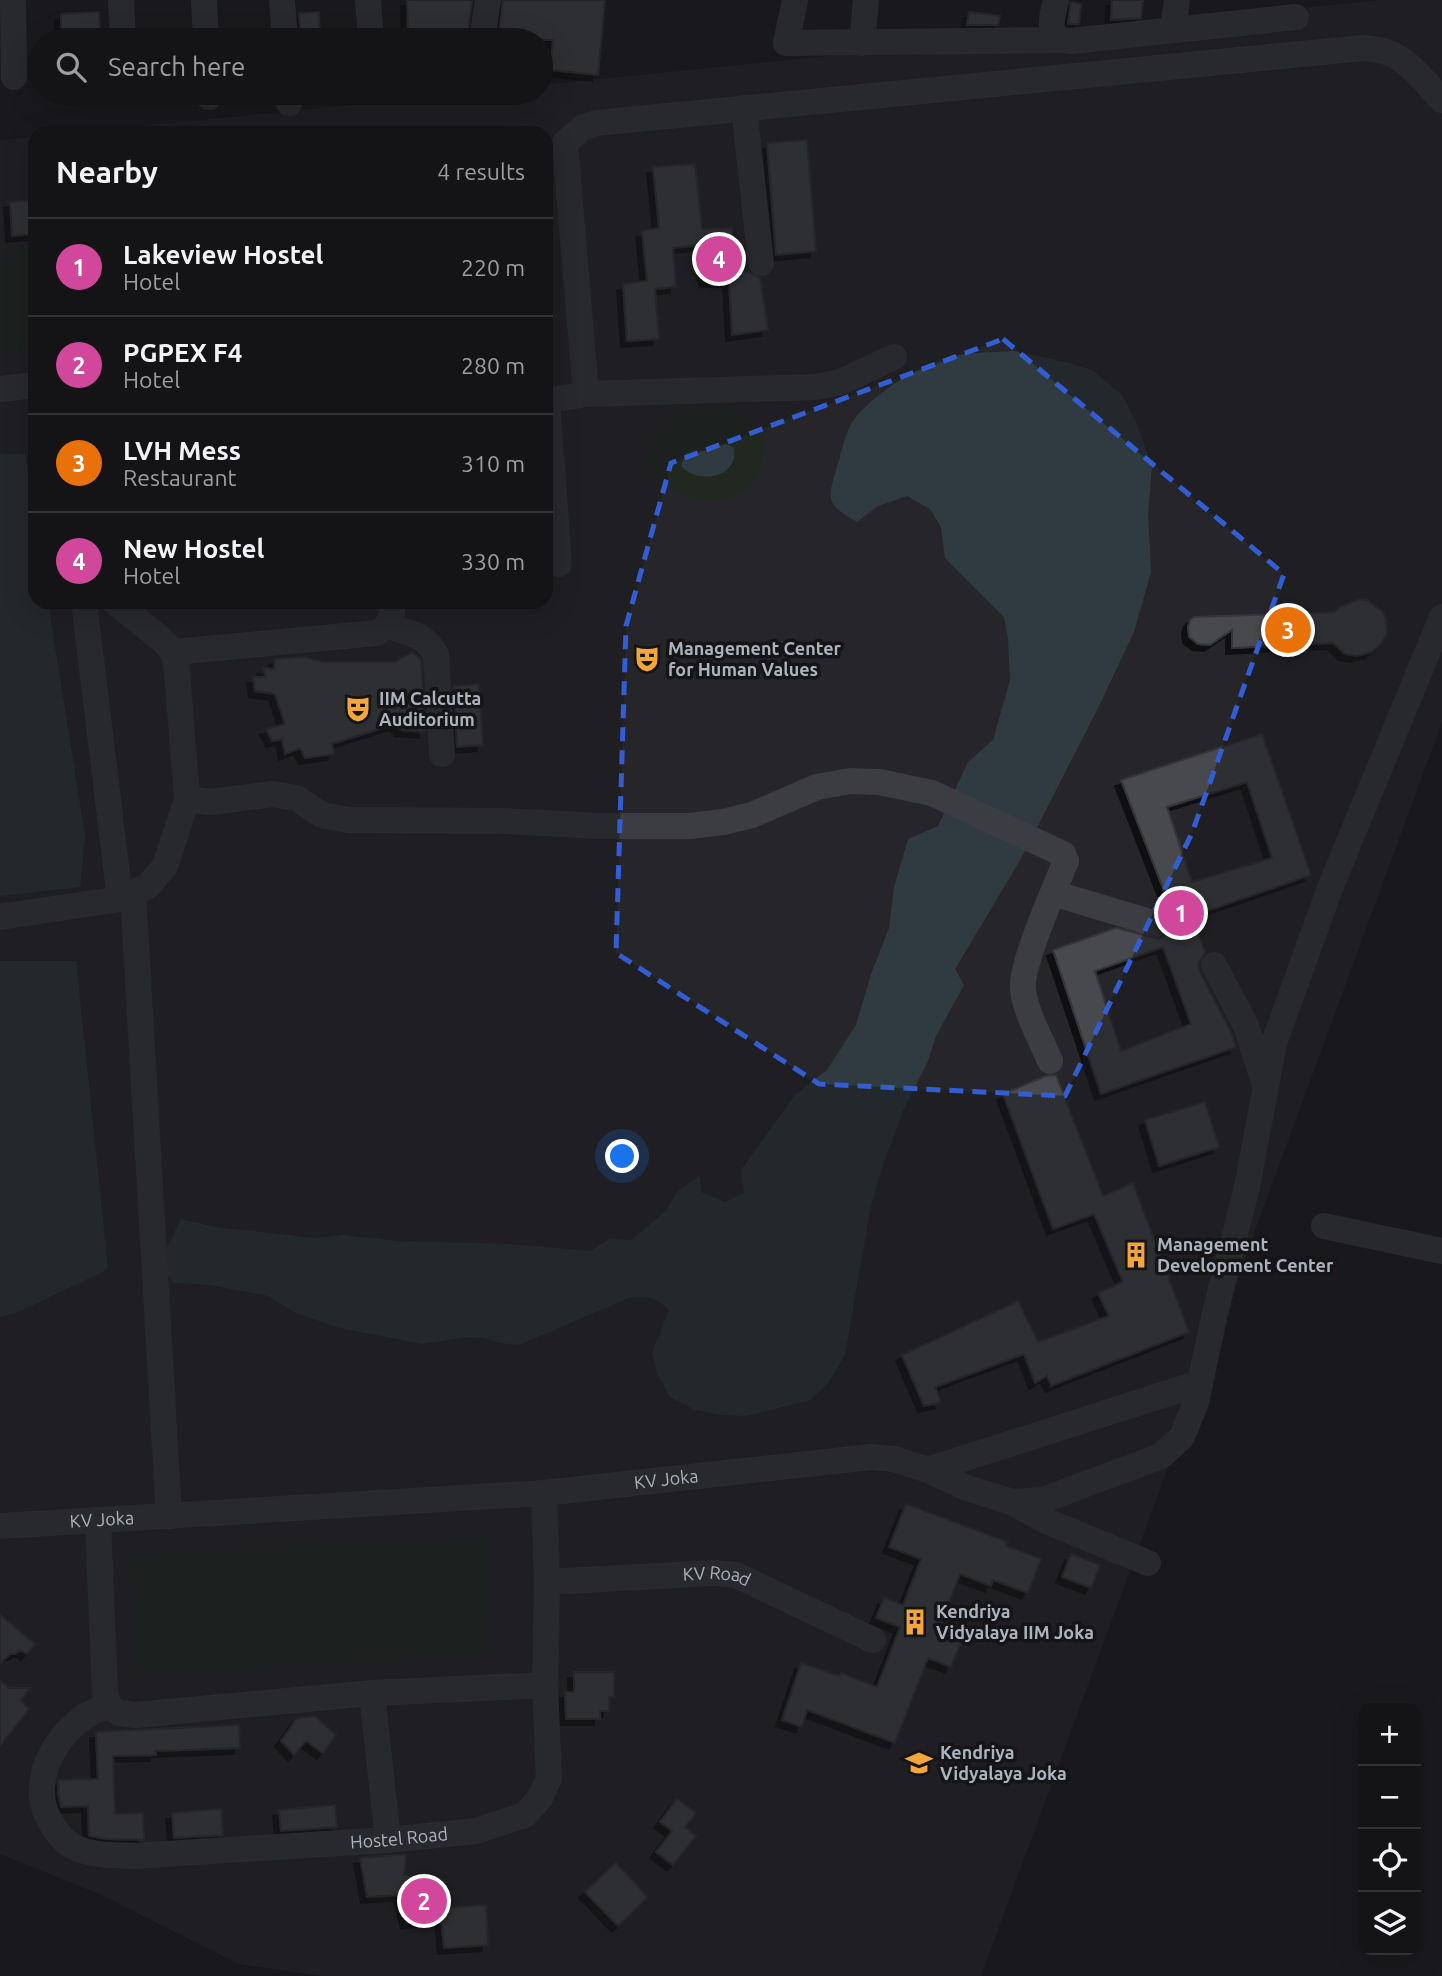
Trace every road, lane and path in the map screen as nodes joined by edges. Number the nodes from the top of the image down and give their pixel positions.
1 (13, 0) edge
2 (121, 0) edge
3 (204, 0) edge
4 (282, 0) edge
5 (369, 0) edge
6 (488, 0) edge
7 (795, 0) edge
8 (866, 0) edge
9 (1056, 0) edge
10 (1177, 0) edge
11 (1296, 17) dead end
12 (122, 28) edge
13 (205, 28) edge
14 (284, 28) edge
15 (370, 28) edge
16 (484, 28) edge
17 (1173, 30) junction
18 (1060, 40) junction
19 (862, 43) junction
20 (13, 77) dead end
21 (1442, 100) edge
22 (744, 108) junction
23 (761, 263) dead end
24 (894, 356) dead end
25 (28, 386) edge
26 (0, 389) edge
27 (586, 394) junction
28 (553, 400) edge
29 (553, 482) edge
30 (559, 564) dead end
31 (85, 609) edge
32 (124, 609) edge
33 (390, 614) edge
34 (1442, 617) edge
35 (174, 652) junction
36 (442, 754) dead end
37 (187, 799) junction
38 (1053, 893) junction
39 (127, 896) junction
40 (0, 917) edge
41 (1156, 924) dead end
42 (1214, 965) dead end
43 (1051, 1061) dead end
44 (1266, 1086) junction
45 (1324, 1226) dead end
46 (1442, 1251) edge
47 (1200, 1383) junction
48 (928, 1470) junction
49 (544, 1493) junction
50 (1012, 1502) junction
51 (169, 1516) junction
52 (98, 1520) junction
53 (0, 1526) edge
54 (1148, 1563) dead end
55 (547, 1582) junction
56 (873, 1640) dead end
57 (545, 1685) junction
58 (372, 1693) junction
59 (108, 1704) junction
60 (388, 1840) junction

1 - 20 street
2 - 12 street
3 - 13 street
4 - 14 street
5 - 15 street
6 - 16 street
7 - 19 street
8 - 19 street
9 - 18 street
10 - 17 street
11 - 17 street
17 - 18 street
18 - 19 street
21 - 22 street
22 - 23 street
22 - 27 street
24 - 27 street
25 - 26 street
27 - 28 street
29 - 30 street
31 - 39 street
32 - 35 street
33 - 35 street
33 - 36 street
34 - 44 street, KV Joka
35 - 37 street
37 - 38 street
37 - 39 street
38 - 41 street
38 - 43 street
39 - 40 street
39 - 51 street
42 - 44 street
44 - 47 street, KV Joka
45 - 46 street
47 - 48 street
47 - 50 street, KV Joka
48 - 49 street, KV Joka
48 - 50 street, KV Joka
49 - 51 street, KV Joka
49 - 55 street, Hostel Road
50 - 54 street
51 - 52 street, KV Joka
52 - 53 street, KV Joka
52 - 59 street
55 - 56 street, KV Road
55 - 57 street, Hostel Road
57 - 58 street
57 - 60 street, Hostel Road
58 - 59 street
58 - 60 street
59 - 60 street, Hostel Road

